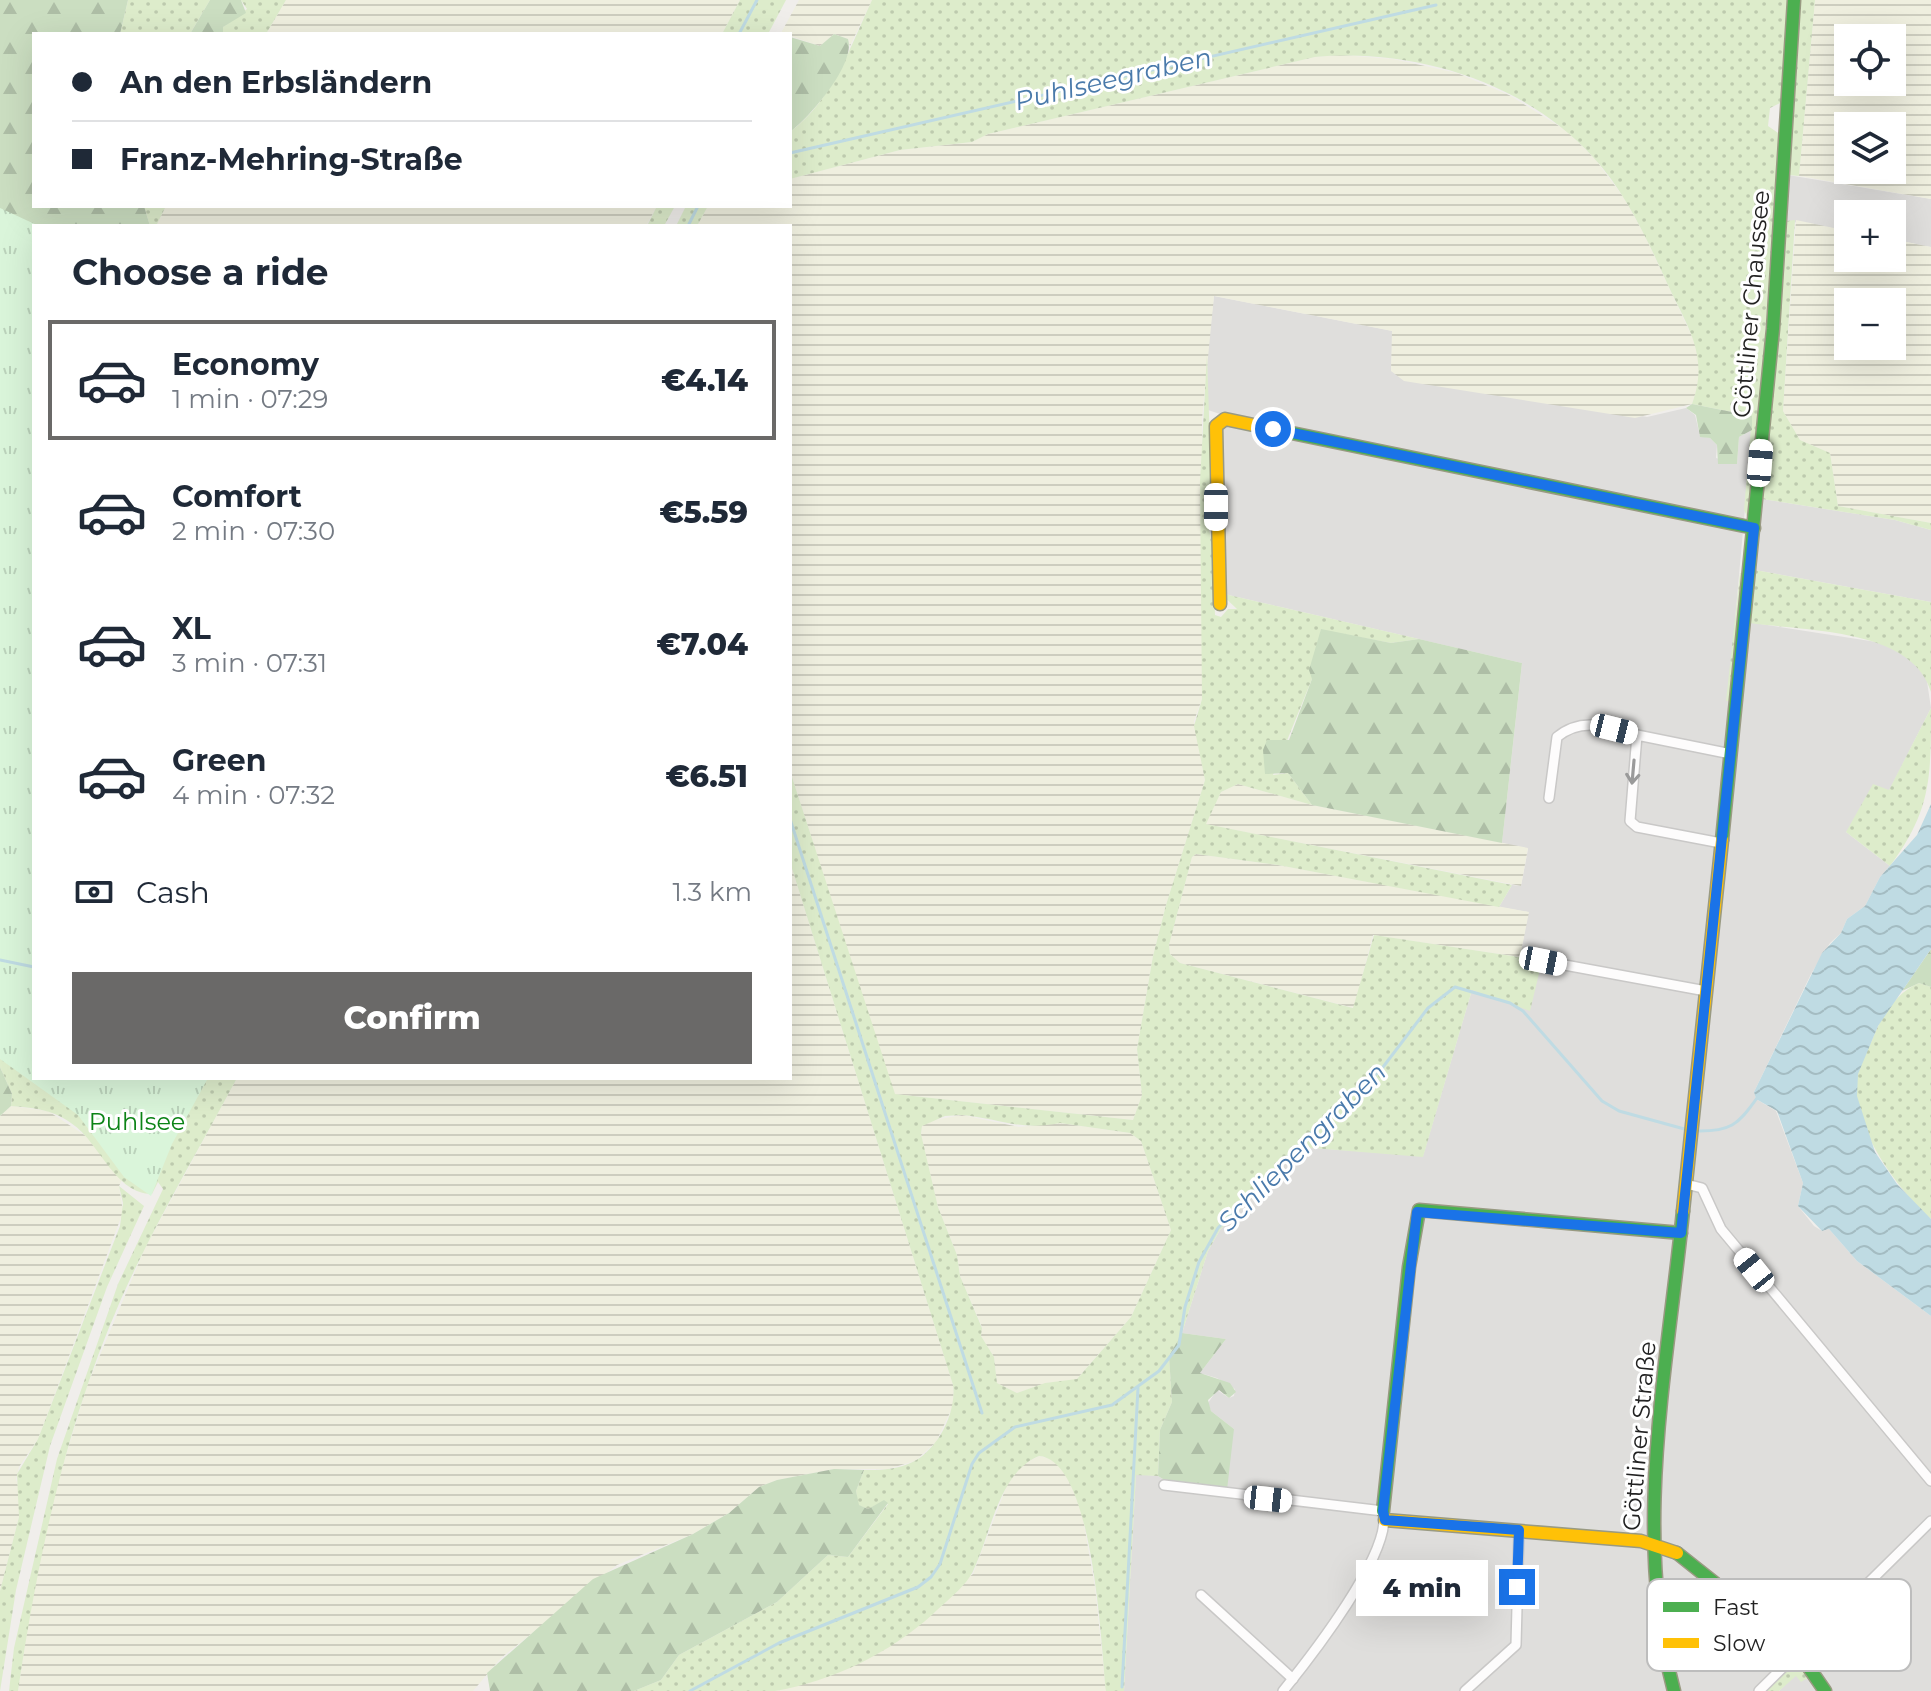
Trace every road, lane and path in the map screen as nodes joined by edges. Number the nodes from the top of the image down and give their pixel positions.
1 (1794, 0) edge
2 (1754, 528) junction
3 (1220, 604) dead end
4 (1637, 735) junction
5 (1731, 754) junction
6 (1549, 798) dead end
7 (1721, 843) junction
8 (1543, 961) dead end
9 (1706, 991) junction
10 (1686, 1184) junction
11 (1681, 1233) junction
12 (1931, 1481) edge
13 (1164, 1485) dead end
14 (1384, 1516) junction
15 (1931, 1521) edge
16 (1519, 1530) junction
17 (1651, 1542) junction
18 (1654, 1579) edge
19 (1710, 1579) edge
20 (1873, 1579) edge
21 (1201, 1595) dead end
22 (1669, 1671) edge
23 (1781, 1671) edge
24 (1813, 1671) edge
25 (1293, 1679) junction
26 (1283, 1691) edge
27 (1465, 1691) edge
28 (1674, 1691) edge
29 (1759, 1691) edge
30 (1825, 1691) edge

1 - 2 street, Göttliner Chaussee
2 - 3 street
2 - 5 street, Göttliner Chaussee
4 - 5 street
4 - 6 street
4 -> 7 street
5 - 7 street, Göttliner Chaussee
7 - 9 street, Göttliner Chaussee
8 - 9 street
9 - 10 street, Göttliner Chaussee
10 - 11 street, Göttliner Straße
10 - 12 street
11 - 14 street
11 - 17 street, Göttliner Straße
13 - 14 street
14 - 16 street
14 - 25 street
15 - 20 street
16 - 17 street
16 - 27 street
17 - 18 street, Göttliner Straße
17 - 19 street
21 - 25 street
22 - 28 street, Göttliner Straße
23 - 29 street
24 - 30 street
25 - 26 street

